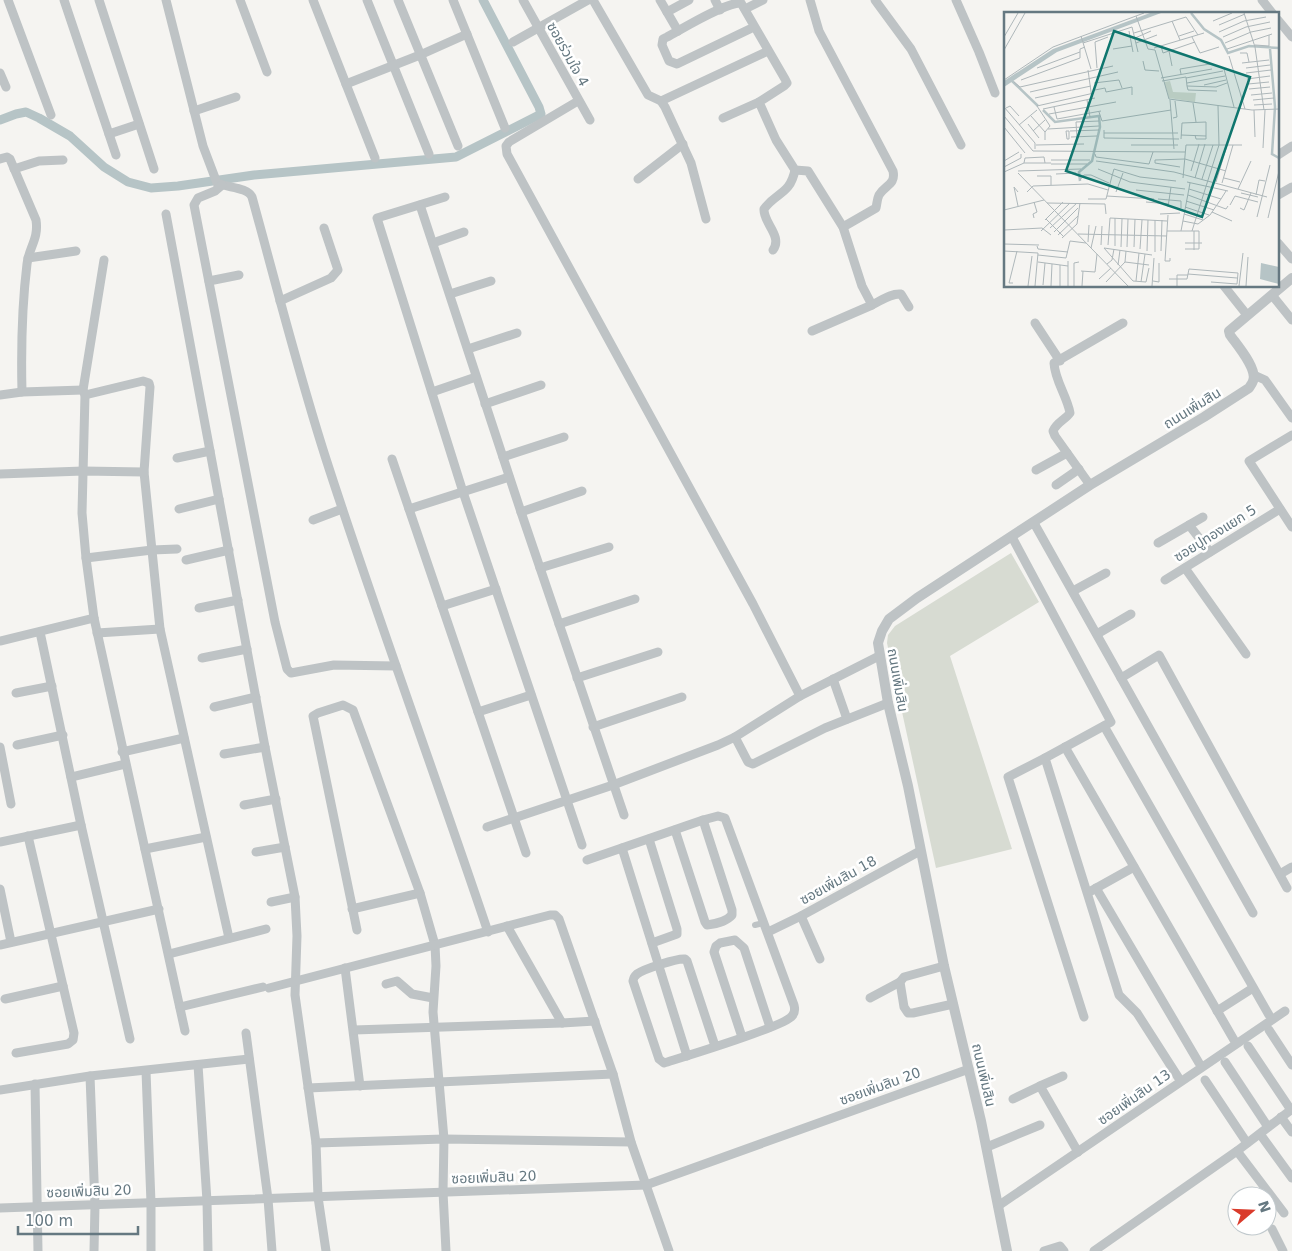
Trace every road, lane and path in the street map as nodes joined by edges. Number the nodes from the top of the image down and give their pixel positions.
1 (8, 0) edge
2 (64, 0) edge
3 (99, 0) edge
4 (166, 0) edge
5 (240, 0) edge
6 (313, 0) edge
7 (367, 0) edge
8 (398, 0) edge
9 (453, 0) edge
10 (523, 0) edge
11 (588, 0) edge
12 (593, 0) edge
13 (660, 0) edge
14 (690, 0) edge
15 (715, 0) edge
16 (763, 0) edge
17 (810, 0) edge
18 (875, 0) edge
19 (956, 0) edge
20 (1262, 0) edge
21 (745, 9) junction
22 (720, 10) junction
23 (667, 12) junction
24 (1271, 12) edge
25 (1280, 22) edge
26 (754, 27) junction
27 (538, 28) junction
28 (678, 31) junction
29 (467, 34) junction
30 (1292, 37) edge
31 (513, 42) dead end
32 (768, 51) junction
33 (420, 55) junction
34 (393, 66) junction
35 (267, 72) dead end
36 (0, 74) edge
37 (346, 84) junction
38 (6, 87) dead end
39 (995, 93) dead end
40 (236, 97) dead end
41 (578, 101) junction
42 (661, 101) junction
43 (759, 102) junction
44 (194, 111) junction
45 (51, 115) dead end
46 (723, 118) dead end
47 (590, 120) dead end
48 (140, 124) junction
49 (505, 128) dead end
50 (109, 134) junction
51 (682, 144) junction
52 (458, 146) dead end
53 (961, 146) dead end
54 (1292, 146) edge
55 (1280, 153) edge
56 (429, 154) dead end
57 (116, 155) dead end
58 (0, 158) edge
59 (375, 158) dead end
60 (63, 160) dead end
61 (14, 169) junction
62 (154, 169) dead end
63 (795, 170) junction
64 (638, 179) dead end
65 (218, 181) junction
66 (1292, 187) edge
67 (1280, 194) edge
68 (445, 197) dead end
69 (420, 205) junction
70 (166, 214) dead end
71 (706, 219) dead end
72 (843, 227) junction
73 (324, 228) dead end
74 (464, 232) dead end
75 (433, 243) junction
76 (1280, 245) edge
77 (76, 250) dead end
78 (773, 250) dead end
79 (28, 258) junction
80 (1292, 259) edge
81 (104, 260) dead end
82 (239, 275) dead end
83 (1292, 278) edge
84 (491, 280) dead end
85 (209, 282) junction
86 (1280, 283) edge
87 (1226, 288) edge
88 (1277, 288) edge
89 (450, 294) junction
90 (1272, 295) junction
91 (280, 301) junction
92 (872, 304) junction
93 (908, 307) dead end
94 (1247, 315) junction
95 (1292, 320) edge
96 (1035, 323) dead end
97 (1123, 323) dead end
98 (812, 330) dead end
99 (517, 333) dead end
100 (468, 350) junction
101 (1060, 361) junction
102 (1254, 375) junction
103 (476, 376) junction
104 (541, 385) dead end
105 (22, 392) junction
106 (84, 392) junction
107 (432, 392) junction
108 (0, 395) edge
109 (485, 404) junction
110 (1289, 405) edge
111 (1292, 418) edge
112 (1292, 435) edge
113 (564, 437) dead end
114 (210, 451) junction
115 (1067, 453) junction
116 (503, 457) junction
117 (177, 458) dead end
118 (392, 459) dead end
119 (1079, 469) junction
120 (1036, 470) dead end
121 (83, 471) junction
122 (144, 472) junction
123 (0, 474) edge
124 (509, 477) junction
125 (1056, 485) dead end
126 (1090, 485) junction
127 (582, 491) dead end
128 (463, 492) junction
129 (219, 499) junction
130 (1280, 508) junction
131 (179, 509) dead end
132 (342, 509) junction
133 (409, 509) junction
134 (520, 512) junction
135 (1203, 517) dead end
136 (313, 520) dead end
137 (1034, 522) junction
138 (1189, 525) junction
139 (1292, 527) edge
140 (1012, 537) junction
141 (1158, 543) dead end
142 (609, 547) dead end
143 (152, 550) junction
144 (177, 550) dead end
145 (229, 550) junction
146 (1210, 552) junction
147 (86, 558) junction
148 (186, 560) dead end
149 (540, 568) junction
150 (1185, 568) junction
151 (1106, 573) dead end
152 (1165, 580) dead end
153 (496, 589) junction
154 (1073, 592) junction
155 (238, 600) junction
156 (635, 600) dead end
157 (442, 606) junction
158 (199, 608) dead end
159 (1131, 614) dead end
160 (94, 618) junction
161 (559, 624) junction
162 (160, 629) junction
163 (40, 632) junction
164 (97, 633) junction
165 (1097, 634) junction
166 (1, 641) edge
167 (247, 649) junction
168 (658, 652) dead end
169 (1246, 654) dead end
170 (879, 656) junction
171 (202, 658) dead end
172 (396, 666) junction
173 (577, 678) junction
174 (1121, 678) junction
175 (833, 679) junction
176 (52, 686) junction
177 (16, 693) dead end
178 (532, 695) junction
179 (800, 696) junction
180 (256, 697) junction
181 (682, 697) dead end
182 (888, 703) junction
183 (214, 707) dead end
184 (478, 712) junction
185 (847, 718) junction
186 (1104, 726) junction
187 (594, 727) junction
188 (63, 735) junction
189 (735, 737) junction
190 (184, 738) junction
191 (17, 746) dead end
192 (0, 747) edge
193 (265, 747) junction
194 (1065, 747) junction
195 (122, 752) junction
196 (224, 754) dead end
197 (1046, 758) junction
198 (125, 764) junction
199 (71, 776) junction
200 (613, 785) junction
201 (276, 799) junction
202 (567, 801) junction
203 (12, 804) dead end
204 (244, 805) dead end
205 (624, 815) dead end
206 (514, 818) junction
207 (703, 820) junction
208 (81, 825) junction
209 (487, 827) dead end
210 (675, 830) junction
211 (28, 836) junction
212 (206, 836) junction
213 (649, 839) junction
214 (0, 842) edge
215 (582, 845) dead end
216 (285, 847) junction
217 (622, 848) junction
218 (145, 849) junction
219 (920, 851) junction
220 (256, 852) dead end
221 (526, 853) dead end
222 (588, 860) dead end
223 (1134, 867) junction
224 (1292, 867) edge
225 (1280, 874) junction
226 (1287, 888) dead end
227 (0, 889) edge
228 (1091, 891) junction
229 (420, 893) junction
230 (295, 897) junction
231 (271, 902) dead end
232 (158, 909) junction
233 (352, 909) junction
234 (1253, 913) dead end
235 (801, 916) junction
236 (104, 921) junction
237 (507, 926) junction
238 (266, 928) dead end
239 (357, 930) dead end
240 (488, 932) junction
241 (768, 932) junction
242 (51, 933) junction
243 (228, 938) junction
244 (11, 942) junction
245 (652, 943) junction
246 (0, 944) edge
247 (435, 945) junction
248 (168, 954) junction
249 (820, 959) dead end
250 (658, 966) junction
251 (944, 966) junction
252 (345, 968) junction
253 (295, 982) junction
254 (900, 982) junction
255 (386, 984) dead end
256 (63, 986) junction
257 (1253, 988) junction
258 (433, 998) junction
259 (870, 998) dead end
260 (5, 999) dead end
261 (953, 1004) junction
262 (180, 1008) junction
263 (1286, 1011) dead end
264 (1217, 1012) junction
265 (1269, 1015) dead end
266 (1084, 1016) dead end
267 (595, 1021) junction
268 (562, 1024) junction
269 (435, 1027) junction
270 (770, 1027) junction
271 (186, 1030) dead end
272 (354, 1030) junction
273 (1269, 1030) dead end
274 (246, 1033) dead end
275 (742, 1037) junction
276 (130, 1039) dead end
277 (1234, 1040) dead end
278 (715, 1046) junction
279 (1248, 1046) dead end
280 (16, 1053) dead end
281 (687, 1056) junction
282 (250, 1059) junction
283 (1226, 1062) dead end
284 (1199, 1063) dead end
285 (1292, 1064) edge
286 (198, 1065) junction
287 (969, 1069) junction
288 (146, 1071) junction
289 (613, 1074) junction
290 (90, 1076) junction
291 (1063, 1076) dead end
292 (1178, 1077) dead end
293 (1205, 1080) dead end
294 (440, 1082) junction
295 (35, 1084) junction
296 (360, 1086) junction
297 (1040, 1086) junction
298 (308, 1088) junction
299 (0, 1090) edge
300 (1013, 1099) dead end
301 (1291, 1110) edge
302 (1282, 1117) junction
303 (1040, 1125) dead end
304 (1268, 1127) junction
305 (1292, 1132) edge
306 (1260, 1134) junction
307 (444, 1139) junction
308 (631, 1142) junction
309 (316, 1143) junction
310 (1247, 1143) junction
311 (987, 1147) junction
312 (1237, 1151) junction
313 (1078, 1152) junction
314 (1292, 1178) edge
315 (646, 1185) junction
316 (443, 1192) junction
317 (318, 1197) junction
318 (268, 1199) junction
319 (207, 1201) junction
320 (151, 1203) junction
321 (95, 1205) junction
322 (998, 1206) junction
323 (38, 1207) junction
324 (0, 1208) edge
325 (1284, 1213) dead end
326 (1276, 1236) edge
327 (38, 1251) edge
328 (94, 1251) edge
329 (151, 1251) edge
330 (208, 1251) edge
331 (272, 1251) edge
332 (326, 1251) edge
333 (446, 1251) edge
334 (669, 1251) edge
335 (1007, 1251) edge
336 (1044, 1251) edge
337 (1064, 1251) edge
338 (1094, 1251) edge
339 (1283, 1251) edge

1 - 45 street
2 - 50 street
3 - 48 street
4 - 44 street
5 - 35 street
6 - 37 street
7 - 34 street
8 - 33 street
9 - 29 street
10 - 27 street, ซอยร่วมใจ 4
11 - 27 street
12 - 42 street
13 - 23 street
14 - 23 street
15 - 22 street
16 - 21 street
17 - 72 street
18 - 53 street
19 - 39 street
20 - 24 street
21 - 22 street
21 - 26 street
22 - 28 street
23 - 28 street
25 - 30 street
26 - 28 street
26 - 32 street
27 - 31 street
27 - 41 street, ซอยร่วมใจ 4
29 - 33 street
29 - 49 street
32 - 42 street
32 - 43 street
33 - 34 street
33 - 52 street
34 - 37 street
34 - 56 street
36 - 38 street
37 - 59 street
40 - 44 street
41 - 47 street, ซอยร่วมใจ 4
41 - 179 street
42 - 51 street
43 - 46 street
43 - 63 street
44 - 65 street
48 - 50 street
48 - 62 street
50 - 57 street
51 - 64 street
51 - 71 street
54 - 55 street
58 - 61 street
60 - 61 street
61 - 79 street
63 - 72 street
63 - 78 street
65 - 85 street
65 - 91 street
66 - 67 street
68 - 69 street
69 - 75 street
69 - 107 street
70 - 114 street
72 - 92 street
73 - 91 street
74 - 75 street
75 - 89 street
76 - 80 street
77 - 79 street
79 - 105 street
81 - 106 street
82 - 85 street
83 - 86 street
84 - 89 street
85 - 172 street
87 - 94 street
88 - 90 street
89 - 100 street
90 - 94 street
90 - 95 street
91 - 132 street
92 - 93 street
92 - 98 street
94 - 102 street
96 - 101 street
97 - 101 street
99 - 100 street
100 - 103 street
101 - 115 street
102 - 110 street
102 - 126 street, ถนนเพิ่มสิน
103 - 107 street
103 - 109 street
104 - 109 street
105 - 106 street
105 - 108 street
106 - 121 street
106 - 122 street
107 - 128 street
109 - 116 street
110 - 111 street
112 - 130 street
113 - 116 street
114 - 117 street
114 - 129 street
115 - 119 street
115 - 120 street
116 - 124 street
118 - 133 street
119 - 125 street
119 - 126 street
121 - 122 street
121 - 123 street
121 - 147 street
122 - 143 street
124 - 128 street
124 - 134 street
126 - 137 street, ถนนเพิ่มสิน
127 - 134 street
128 - 133 street
128 - 153 street
129 - 131 street
129 - 145 street
130 - 139 street
130 - 146 street, ซอยปูทองแยก 5
132 - 136 street
132 - 172 street
133 - 157 street
134 - 149 street
135 - 138 street
137 - 140 street, ถนนเพิ่มสิน
137 - 154 street
138 - 141 street
138 - 146 street
140 - 170 street, ถนนเพิ่มสิน
140 - 186 street
142 - 149 street
143 - 144 street
143 - 147 street
143 - 162 street
145 - 148 street
145 - 155 street
146 - 150 street, ซอยปูทองแยก 5
147 - 160 street
149 - 161 street
150 - 152 street, ซอยปูทองแยก 5
150 - 169 street
151 - 154 street
153 - 157 street
153 - 178 street
154 - 165 street
155 - 158 street
155 - 167 street
156 - 161 street
157 - 184 street
159 - 165 street
160 - 163 street
160 - 164 street
161 - 173 street
162 - 164 street
162 - 190 street
163 - 166 street
163 - 176 street
164 - 195 street
165 - 174 street
167 - 171 street
167 - 180 street
168 - 173 street
170 - 175 street
170 - 182 street, ถนนเพิ่มสิน
172 - 240 street
173 - 187 street
174 - 225 street
174 - 234 street
175 - 179 street
175 - 185 street
176 - 177 street
176 - 188 street
178 - 184 street
178 - 202 street
179 - 189 street
180 - 183 street
180 - 193 street
181 - 187 street
182 - 185 street
182 - 219 street, ถนนเพิ่มสิน
184 - 206 street
185 - 189 street
186 - 194 street
186 - 257 street
187 - 200 street
188 - 191 street
188 - 199 street
189 - 200 street
190 - 195 street
190 - 212 street
192 - 203 street
193 - 196 street
193 - 201 street
194 - 197 street
194 - 223 street
195 - 198 street
197 - 228 street
197 - 266 street
198 - 199 street
198 - 218 street
199 - 208 street
200 - 202 street
200 - 205 street
201 - 204 street
201 - 216 street
202 - 206 street
202 - 215 street
206 - 209 street
206 - 221 street
207 - 210 street
207 - 210 street
207 - 241 street
208 - 211 street
208 - 236 street
210 - 213 street
211 - 214 street
211 - 242 street
212 - 218 street
212 - 243 street
213 - 217 street
213 - 245 street
216 - 220 street
216 - 230 street
217 - 222 street
217 - 245 street
218 - 232 street
219 - 235 street, ซอยเพิ่มสิน 18
219 - 251 street, ถนนเพิ่มสิน
223 - 228 street
223 - 264 street
224 - 225 street
225 - 226 street
227 - 244 street
228 - 284 street
228 - 292 street
229 - 233 street
229 - 233 street
229 - 247 street
230 - 231 street
230 - 253 street
232 - 236 street
232 - 248 street
233 - 239 street
235 - 241 street, ซอยเพิ่มสิน 18
235 - 249 street
236 - 242 street
236 - 276 street
237 - 240 street
237 - 267 street
237 - 268 street
238 - 243 street
240 - 247 street
241 - 270 street
242 - 244 street
242 - 256 street
243 - 248 street
244 - 246 street
245 - 250 street
247 - 252 street
247 - 258 street
248 - 262 street
250 - 278 street
250 - 281 street
250 - 281 street
251 - 254 street
251 - 261 street, ถนนเพิ่มสิน
252 - 253 street
252 - 272 street
253 - 262 street
253 - 298 street
254 - 259 street
254 - 261 street
255 - 258 street
256 - 260 street
256 - 280 street
257 - 264 street
257 - 265 street
258 - 269 street
261 - 287 street, ถนนเพิ่มสิน
262 - 271 street
263 - 313 street, ซอยเพิ่มสิน 13
264 - 277 street
267 - 268 street
267 - 289 street
268 - 269 street
269 - 272 street
269 - 294 street
270 - 275 street
270 - 275 street
272 - 296 street
273 - 285 street
274 - 282 street
275 - 278 street
278 - 281 street
279 - 301 street
282 - 286 street
282 - 318 street
283 - 304 street
286 - 288 street
286 - 319 street
287 - 311 street, ถนนเพิ่มสิน
287 - 315 street, ซอยเพิ่มสิน 20
288 - 290 street
288 - 320 street
289 - 294 street
289 - 308 street
290 - 295 street
290 - 321 street
291 - 297 street
293 - 310 street
294 - 296 street
294 - 307 street
295 - 299 street
295 - 323 street
296 - 298 street
297 - 300 street
297 - 313 street
298 - 309 street
301 - 302 street
302 - 304 street
302 - 305 street
303 - 311 street
304 - 306 street
306 - 310 street
306 - 314 street
307 - 308 street
307 - 309 street
307 - 316 street
308 - 315 street
309 - 317 street
310 - 312 street
311 - 322 street, ถนนเพิ่มสิน
312 - 325 street
312 - 338 street
313 - 322 street, ซอยเพิ่มสิน 13
315 - 316 street, ซอยเพิ่มสิน 20
315 - 334 street
316 - 317 street, ซอยเพิ่มสิน 20
316 - 333 street
317 - 318 street, ซอยเพิ่มสิน 20
317 - 332 street
318 - 319 street, ซอยเพิ่มสิน 20
318 - 331 street
319 - 320 street, ซอยเพิ่มสิน 20
319 - 330 street
320 - 321 street, ซอยเพิ่มสิน 20
320 - 329 street
321 - 323 street, ซอยเพิ่มสิน 20
321 - 328 street
322 - 335 street, ถนนเพิ่มสิน
323 - 324 street, ซอยเพิ่มสิน 20
323 - 327 street
326 - 339 street
336 - 337 street

